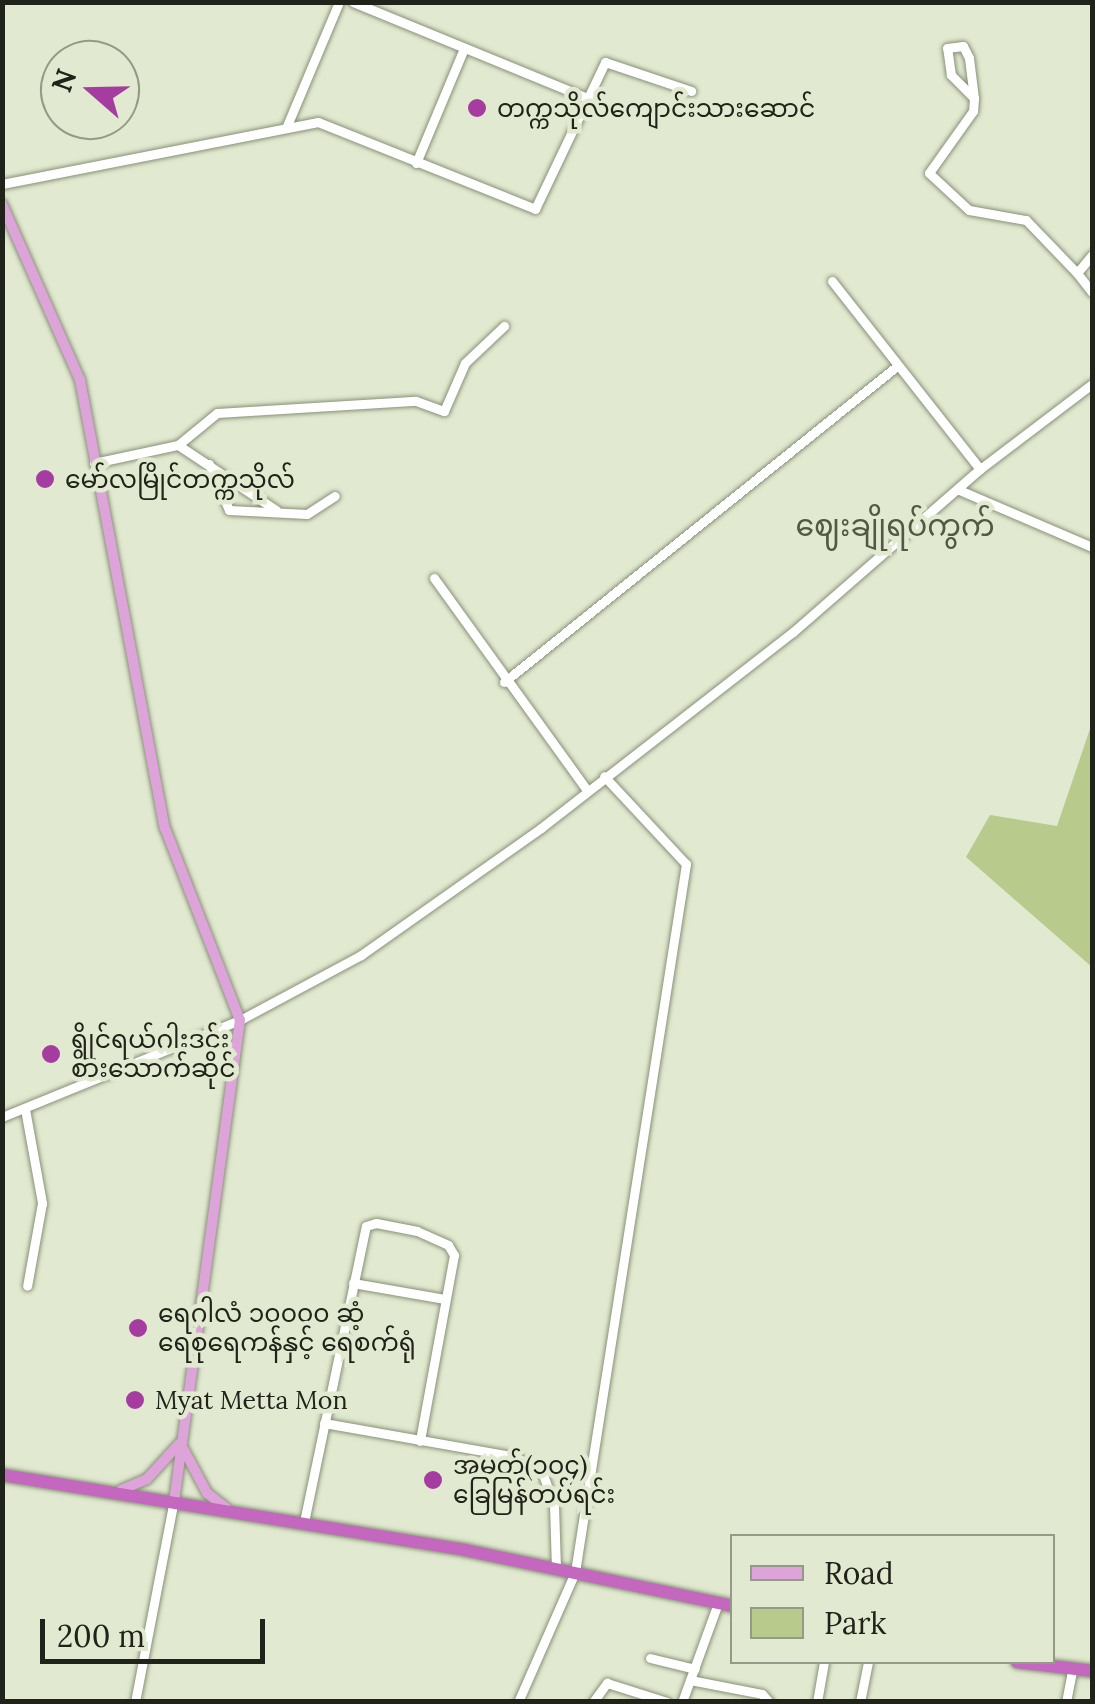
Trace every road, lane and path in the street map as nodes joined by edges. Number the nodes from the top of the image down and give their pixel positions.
1 (339, 2) edge
2 (353, 2) edge
3 (464, 48) junction
4 (691, 91) dead end
5 (585, 97) junction
6 (974, 98) junction
7 (286, 128) junction
8 (416, 163) junction
9 (2, 184) edge
10 (2, 204) edge
11 (1092, 255) edge
12 (1077, 273) junction
13 (832, 280) dead end
14 (1092, 292) edge
15 (504, 326) dead end
16 (897, 366) junction
17 (1092, 384) edge
18 (178, 445) junction
19 (94, 463) junction
20 (209, 464) junction
21 (980, 468) junction
22 (959, 490) junction
23 (335, 496) dead end
24 (276, 510) junction
25 (1092, 547) edge
26 (434, 578) dead end
27 (504, 682) junction
28 (604, 776) junction
29 (587, 790) junction
30 (240, 1020) junction
31 (25, 1109) junction
32 (2, 1117) edge
33 (354, 1284) junction
34 (28, 1286) dead end
35 (446, 1299) junction
36 (324, 1423) junction
37 (184, 1434) junction
38 (420, 1441) junction
39 (2, 1475) edge
40 (122, 1490) junction
41 (174, 1499) junction
42 (226, 1508) junction
43 (304, 1522) junction
44 (556, 1569) junction
45 (575, 1572) junction
46 (725, 1604) edge
47 (650, 1658) dead end
48 (824, 1664) edge
49 (868, 1664) edge
50 (1028, 1664) edge
51 (695, 1669) junction
52 (1092, 1670) edge
53 (1072, 1672) junction
54 (690, 1680) junction
55 (729, 1689) junction
56 (640, 1698) edge
57 (136, 1702) edge
58 (518, 1702) edge
59 (593, 1702) edge
60 (667, 1702) edge
61 (682, 1702) edge
62 (726, 1702) edge
63 (768, 1702) edge
64 (817, 1702) edge
65 (860, 1702) edge
66 (1066, 1702) edge

1 - 7 street
2 - 3 street
3 - 5 street
3 - 8 street
4 - 5 street
5 - 8 street
6 - 6 street
6 - 12 street
7 - 8 street
7 - 9 street
10 - 19 main road
11 - 12 street
12 - 14 street
13 - 16 street
15 - 18 street
16 - 21 street
16 - 27 street
17 - 21 street
18 - 19 street
18 - 20 street
19 - 30 main road
20 - 24 street
20 - 24 street
21 - 22 street
22 - 25 street
22 - 28 street
23 - 24 street
26 - 27 street
27 - 29 street
28 - 29 street
28 - 45 street
29 - 30 street
30 - 31 street
30 - 37 main road
31 - 32 street
31 - 34 street
33 - 35 street
33 - 35 street
33 - 36 street
35 - 38 street
36 - 38 street
36 - 43 street
37 - 40 main road
37 - 41 main road
37 - 42 main road
38 - 44 street
39 - 40 highway
40 - 41 highway
41 - 42 highway
41 - 57 street
42 - 43 highway
43 - 44 highway
44 - 45 highway
45 - 46 highway
45 - 58 street
46 - 51 street
47 - 51 street
48 - 64 street
49 - 65 street
50 - 53 highway
51 - 54 street
52 - 53 highway
53 - 66 street
54 - 55 street
54 - 61 street
55 - 62 street
55 - 63 street
56 - 59 street
56 - 60 street

